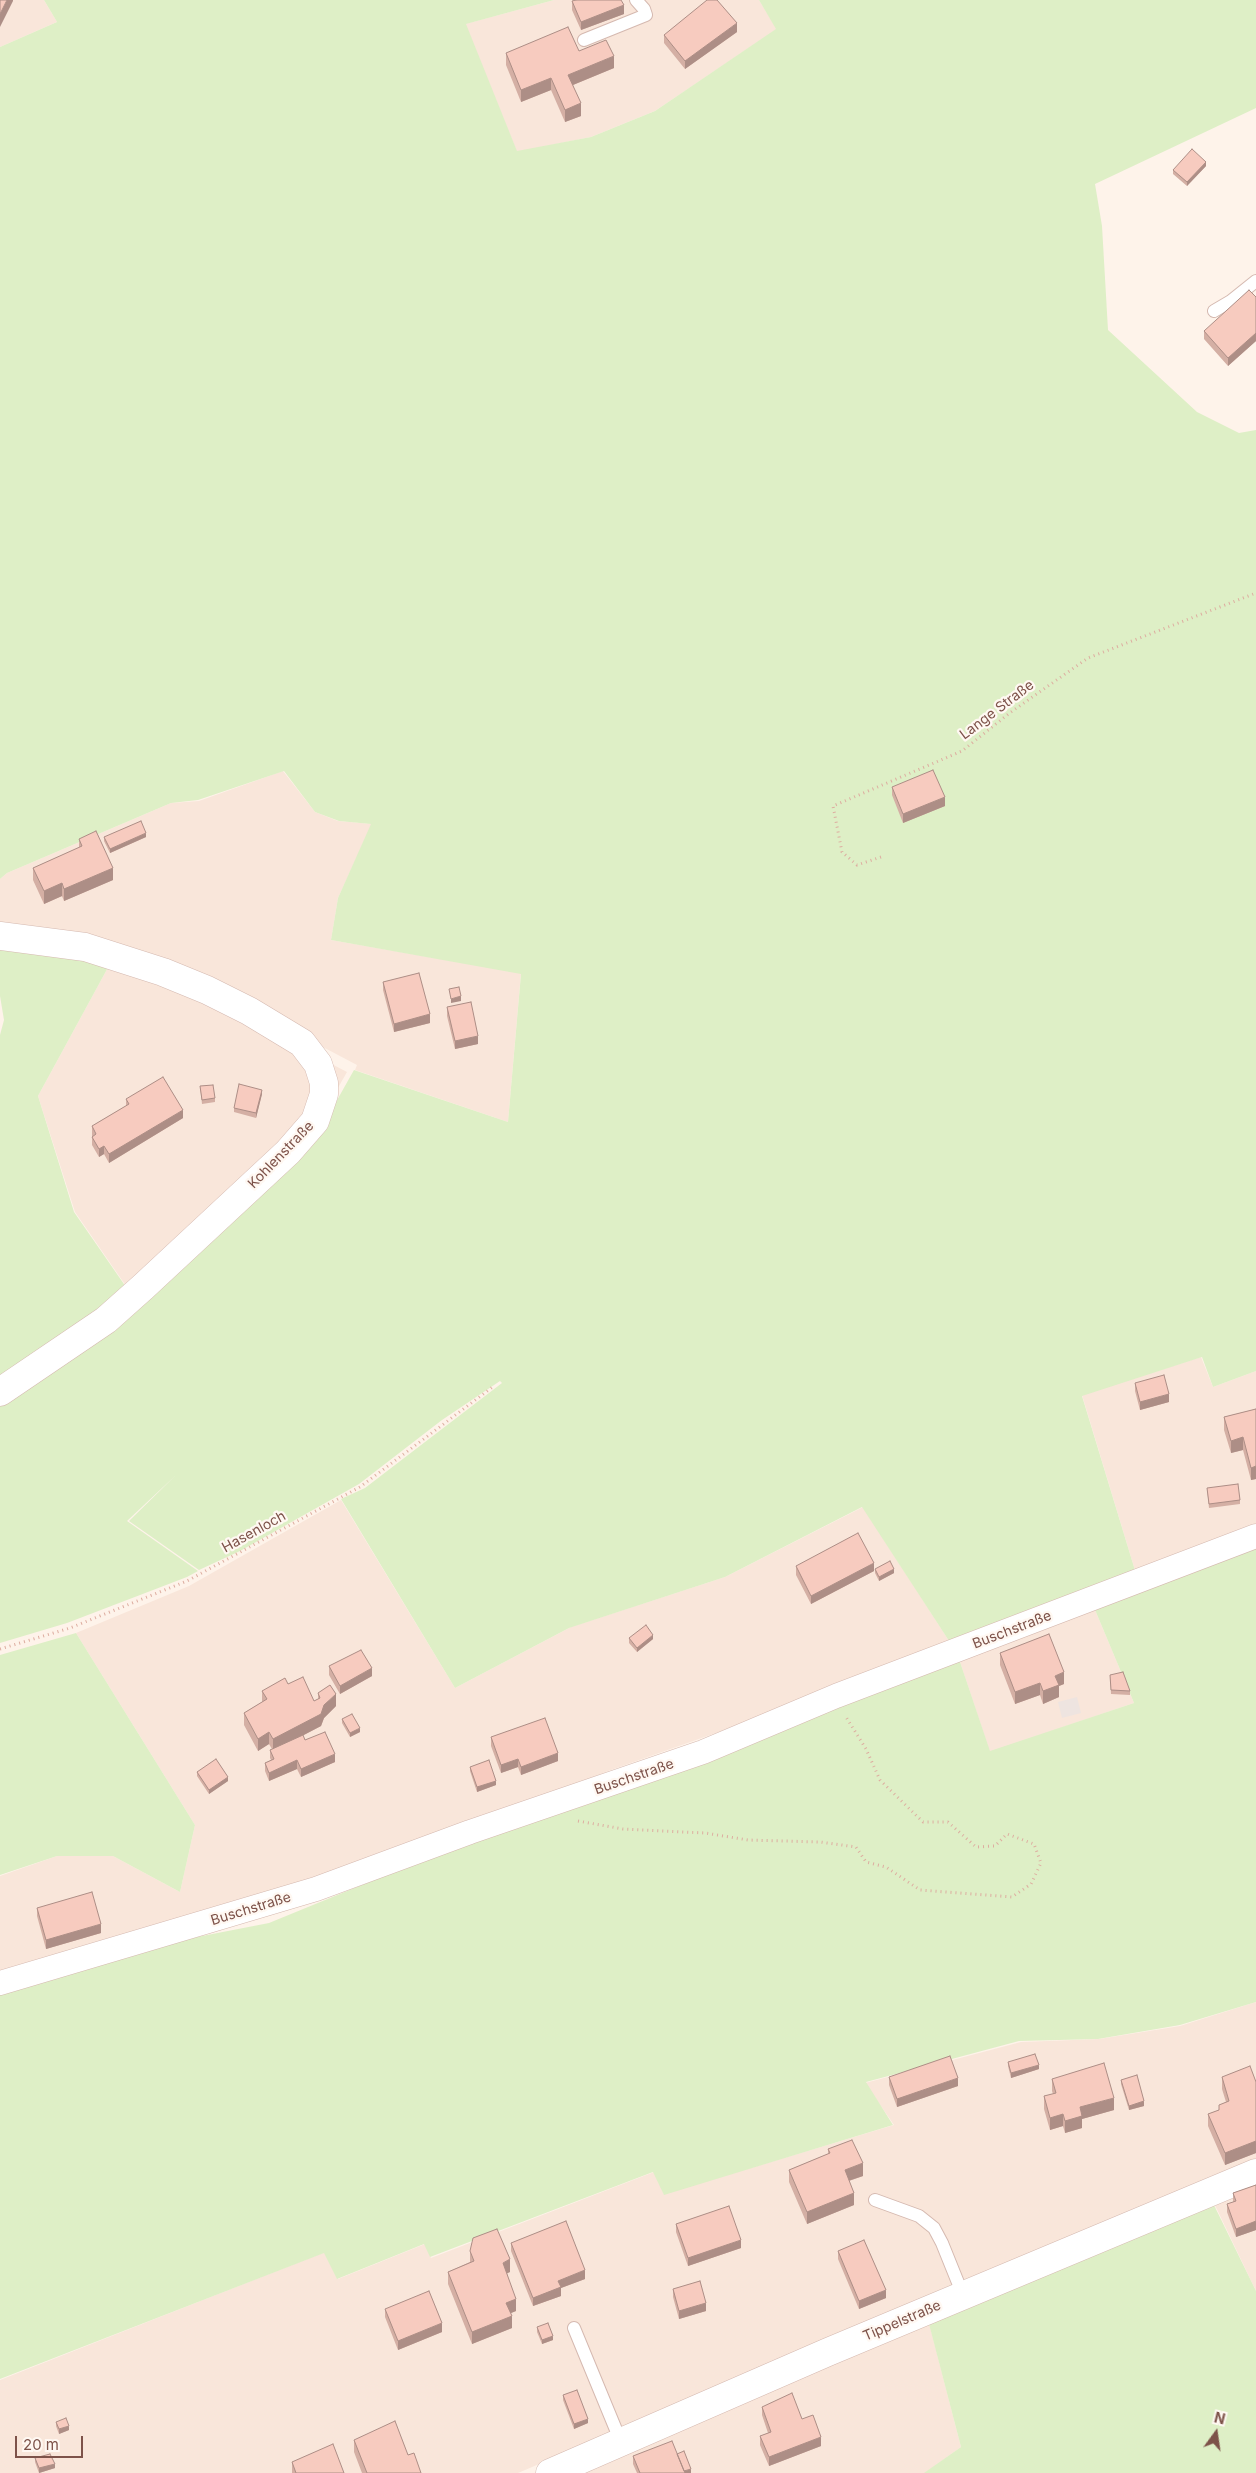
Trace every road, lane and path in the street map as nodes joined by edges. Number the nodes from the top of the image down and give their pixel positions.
1 (636, 0) edge
2 (584, 40) dead end
3 (1256, 281) edge
4 (1214, 311) dead end
5 (1256, 593) edge
6 (881, 857) dead end
7 (0, 936) edge
8 (494, 1386) dead end
9 (0, 1392) edge
10 (1256, 1536) edge
11 (0, 1649) edge
12 (836, 1696) junction
13 (575, 1820) dead end
14 (0, 1983) edge
15 (1256, 2173) edge
16 (875, 2200) dead end
17 (963, 2295) junction
18 (574, 2328) dead end
19 (621, 2442) junction
20 (550, 2473) edge

1 - 2 lane
3 - 4 lane
5 - 6 path, Lange Straße
7 - 9 street, Kohlenstraße
8 - 11 path, Hasenloch
10 - 12 street, Buschstraße
12 - 13 path
12 - 14 street, Buschstraße
15 - 17 street, Tippelstraße
16 - 17 lane
17 - 19 street, Tippelstraße
18 - 19 lane
19 - 20 street, Tippelstraße

